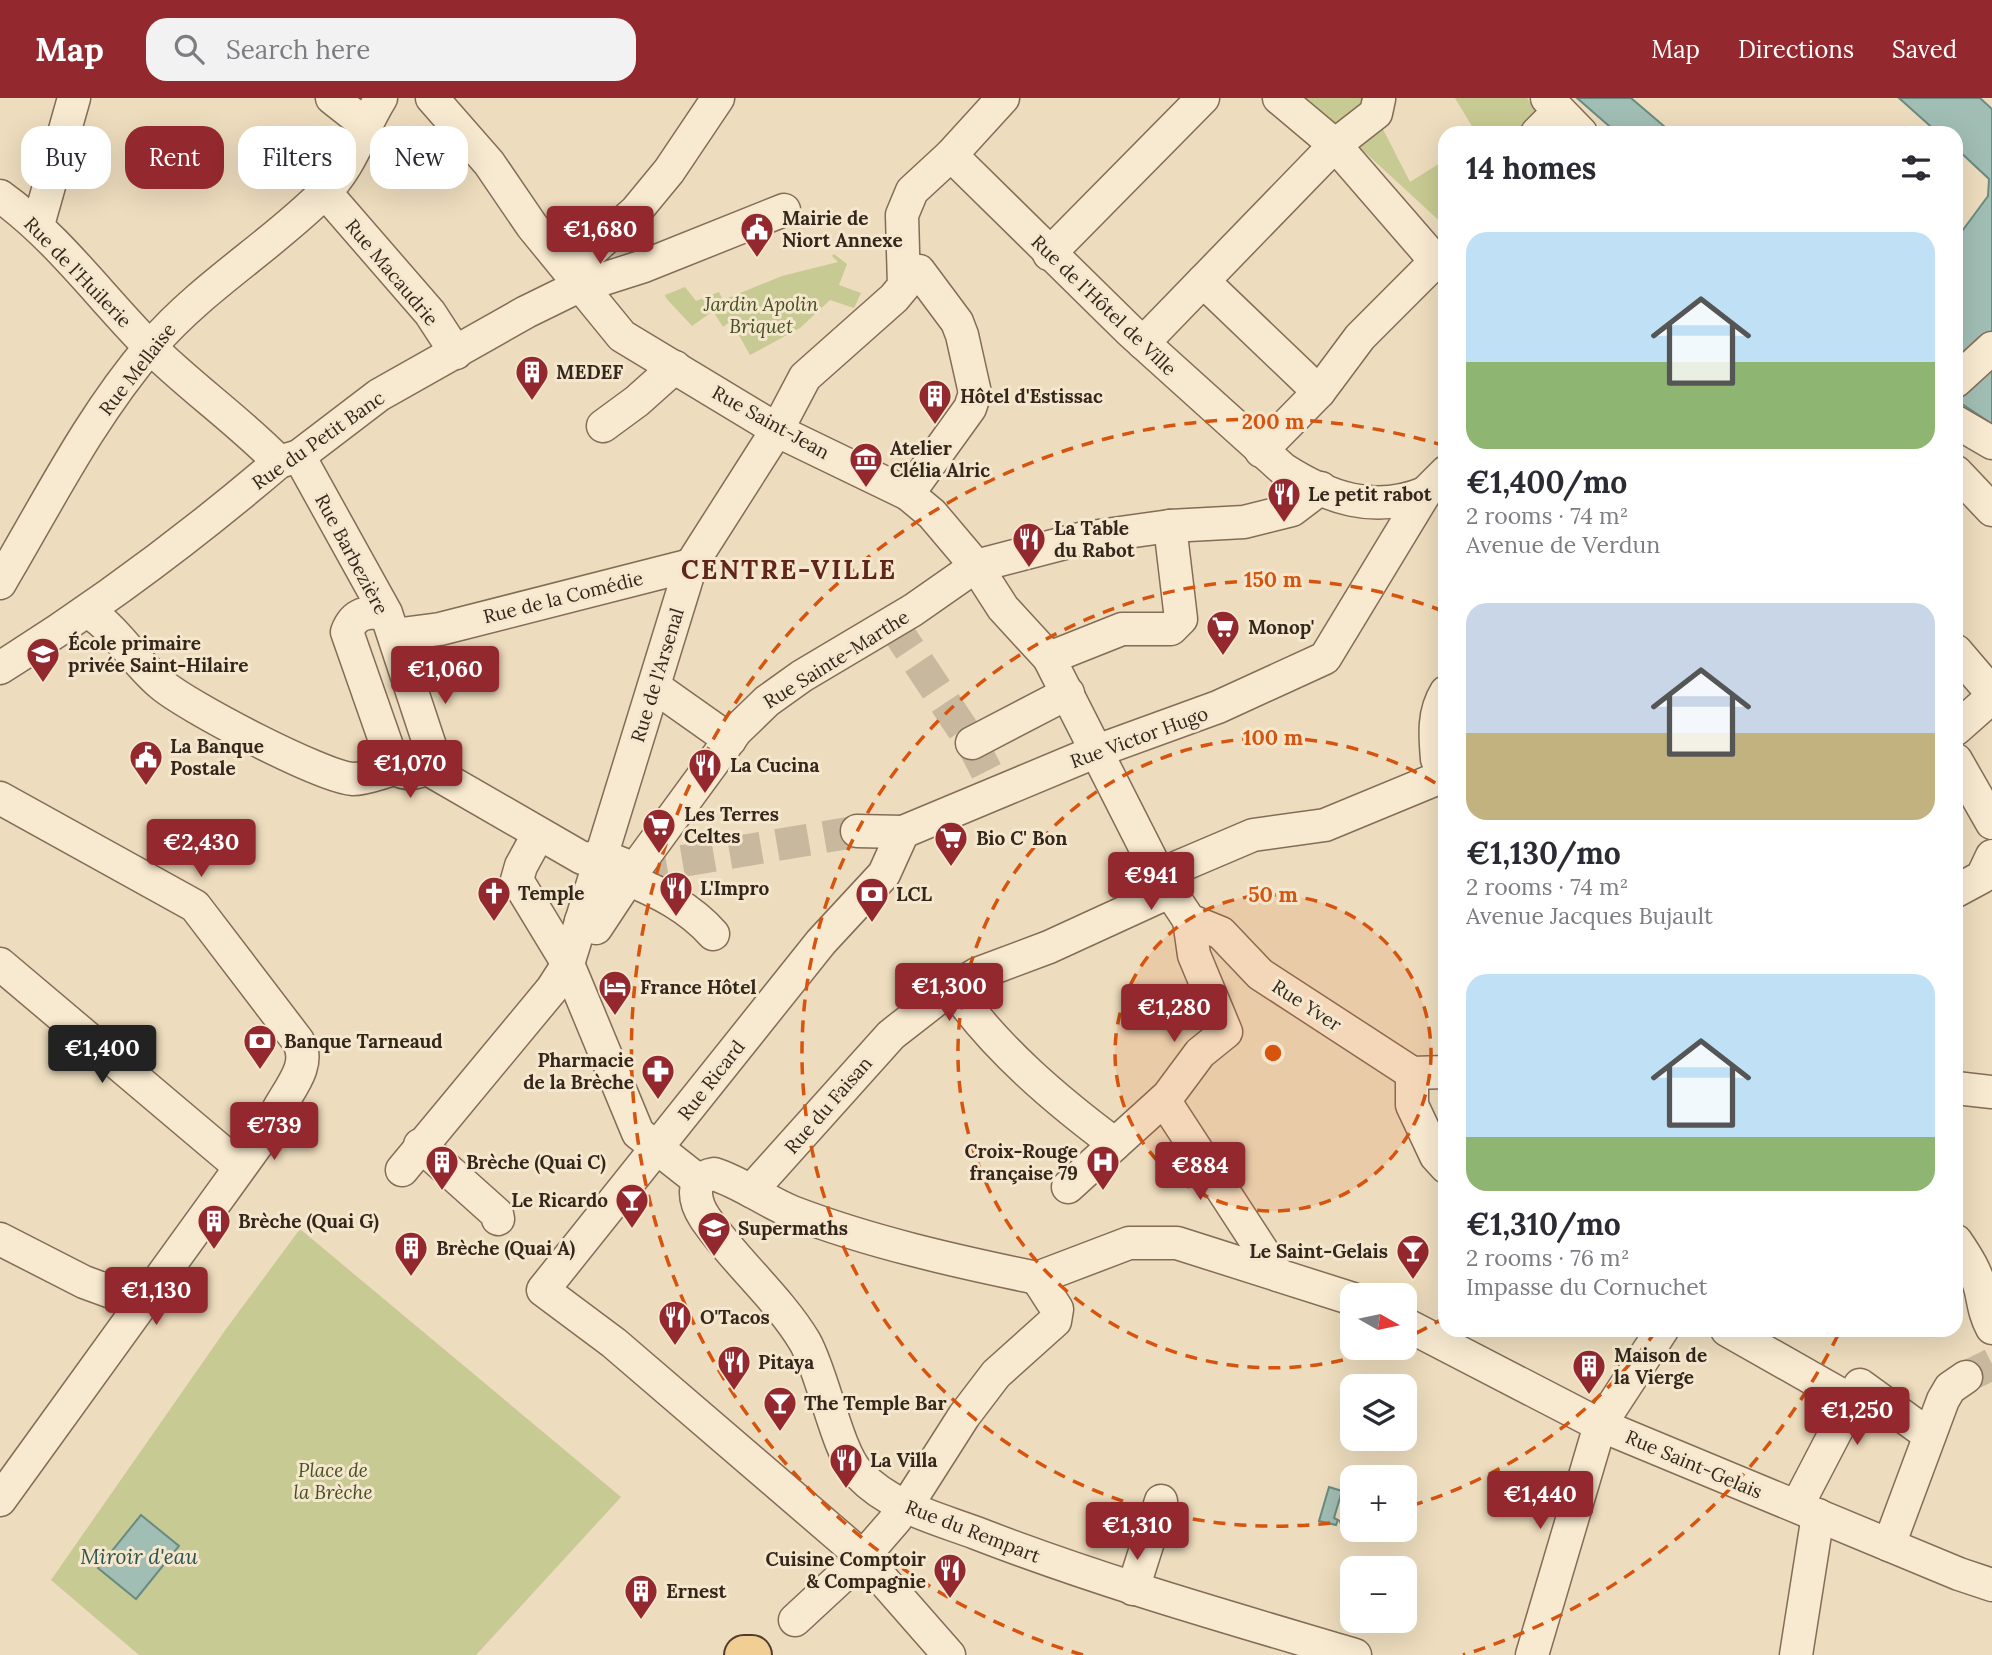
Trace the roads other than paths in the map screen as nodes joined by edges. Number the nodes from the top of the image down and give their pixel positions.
1 (74, 98) edge
2 (332, 98) edge
3 (432, 98) edge
4 (718, 98) edge
5 (1003, 98) edge
6 (1203, 98) edge
7 (1279, 98) edge
8 (1379, 99) edge
9 (373, 111) edge
10 (1548, 115) edge
11 (1568, 126) edge
12 (1335, 145) junction
13 (950, 155) junction
14 (325, 192) junction
15 (0, 196) edge
16 (783, 210) dead end
17 (38, 225) junction
18 (1437, 243) edge
19 (1049, 254) junction
20 (905, 270) junction
21 (577, 278) junction
22 (1203, 281) junction
23 (1143, 343) junction
24 (150, 347) junction
25 (1992, 348) edge
26 (456, 353) junction
27 (675, 367) junction
28 (1963, 375) edge
29 (1319, 392) junction
30 (603, 426) dead end
31 (1963, 426) edge
32 (778, 430) junction
33 (1992, 443) edge
34 (1261, 450) junction
35 (289, 459) junction
36 (1963, 479) edge
37 (1321, 488) junction
38 (1438, 492) edge
39 (1438, 493) edge
40 (908, 494) junction
41 (1992, 510) edge
42 (1170, 526) junction
43 (691, 565) junction
44 (976, 566) junction
45 (0, 583) edge
46 (89, 612) junction
47 (390, 624) junction
48 (1049, 658) junction
49 (1963, 660) edge
50 (0, 668) edge
51 (655, 687) junction
52 (1068, 693) junction
53 (1992, 695) edge
54 (1438, 704) edge
55 (1963, 722) edge
56 (730, 740) junction
57 (972, 743) dead end
58 (1097, 751) junction
59 (1438, 760) edge
60 (410, 768) junction
61 (1963, 772) edge
62 (1438, 778) edge
63 (0, 799) edge
64 (1992, 823) edge
65 (857, 831) tunnel mouth
66 (903, 832) junction
67 (538, 835) junction
68 (602, 858) junction
69 (631, 874) junction
70 (1164, 883) junction
71 (1189, 920) junction
72 (582, 921) junction
73 (713, 934) dead end
74 (0, 964) edge
75 (568, 964) junction
76 (954, 989) junction
77 (1438, 1072) edge
78 (1412, 1073) junction
79 (1963, 1089) edge
80 (1992, 1092) edge
81 (1164, 1100) junction
82 (1115, 1144) junction
83 (656, 1149) junction
84 (1438, 1158) edge
85 (239, 1166) junction
86 (436, 1180) dead end
87 (699, 1181) junction
88 (1068, 1187) dead end
89 (751, 1191) junction
90 (0, 1239) edge
91 (1963, 1251) edge
92 (1278, 1275) junction
93 (1037, 1278) junction
94 (1340, 1295) edge
95 (1963, 1305) edge
96 (139, 1306) junction
97 (1988, 1321) edge
98 (1418, 1331) edge
99 (1657, 1337) edge
100 (1739, 1337) edge
101 (1966, 1377) tunnel mouth
102 (1852, 1401) junction
103 (1600, 1424) junction
104 (1929, 1435) junction
105 (0, 1500) edge
106 (1161, 1501) dead end
107 (1807, 1511) junction
108 (901, 1513) junction
109 (1889, 1545) junction
110 (863, 1557) junction
111 (1992, 1585) edge
112 (1133, 1589) junction
113 (794, 1620) dead end
114 (744, 1655) edge
115 (752, 1655) edge
116 (948, 1655) edge
117 (1354, 1655) edge
118 (1532, 1655) edge
119 (1796, 1655) edge

1 - 17 street
2 - 9 street
3 - 21 street, Rue Saint-Jean
4 - 21 street
5 - 13 street
6 - 19 street
7 - 12 street
8 - 12 street
9 - 14 street, Rue Mellaise
10 - 11 street
12 - 18 street
12 - 22 street
13 - 19 street, Rue de l'Hôtel de Ville
13 - 20 street
14 - 24 street, Rue Mellaise
14 - 26 street, Rue Macaudrie
15 - 17 street, Rue de l'Huilerie
16 - 21 street
17 - 24 street, Rue de l'Huilerie
18 - 29 street
19 - 23 street, Rue de l'Hôtel de Ville
20 - 32 street, Rue de l'Arsenal
20 - 40 street
21 - 26 street, Rue du Petit Banc
21 - 27 street, Rue Saint-Jean
22 - 23 street
22 - 29 street
23 - 34 street, Rue de l'Hôtel de Ville
24 - 35 street, Rue de l'Huilerie
24 - 45 street, Rue Mellaise
25 - 28 street
26 - 35 street, Rue du Petit Banc
27 - 30 street
27 - 32 street, Rue Saint-Jean
29 - 34 street
31 - 33 street
32 - 40 street, Rue Saint-Jean
32 - 43 street, Rue de l'Arsenal
34 - 37 street, Rue de l'Hôtel de Ville
35 - 46 street, Rue du Petit Banc
35 - 47 street, Rue Barbezière
36 - 41 street
37 - 38 street, Rue de l'Hôtel de Ville
37 - 42 street
39 - 58 street, Rue Victor Hugo
40 - 44 street, Rue Saint-Jean
42 - 44 street
42 - 48 street
43 - 47 street, Rue de la Comédie
43 - 51 street, Rue de l'Arsenal
44 - 48 street, Rue Saint-Jean
44 - 56 street, Rue Sainte-Marthe
46 - 50 street, Rue du Petit Banc
46 - 60 street
47 - 60 street, Rue Barbezière
47 - 60 street, Rue de la Comédie
48 - 52 street, Rue Saint-Jean
49 - 53 street
51 - 56 street
51 - 68 street, Rue de l'Arsenal
52 - 57 street
52 - 58 street, Rue Saint-Jean
53 - 55 street
54 - 59 street
56 - 69 street, Rue Sainte-Marthe
58 - 66 street, Rue Victor Hugo
58 - 70 street, Rue Saint-Jean
60 - 67 street
61 - 64 street
62 - 70 street, Rue du Faisan
63 - 85 street
65 - 66 street, Rue Victor Hugo
66 - 83 street, Rue Ricard
67 - 68 street
67 - 75 street
68 - 69 street
68 - 72 street, Rue de l'Arsenal
69 - 72 street, Rue Sainte-Marthe
69 - 73 street
70 - 71 street
70 - 76 street, Rue du Faisan
71 - 78 street, Rue Yver
71 - 81 street
72 - 75 street, Rue de l'Arsenal
74 - 85 street
75 - 83 street
75 - 86 street, Rue de l'Arsenal
76 - 82 street
76 - 89 street, Rue du Faisan
77 - 78 street
78 - 84 street
79 - 80 street
81 - 82 street
81 - 92 street
82 - 88 street
83 - 87 street
83 - 110 street, Rue Ricard
85 - 96 street
87 - 89 street
87 - 108 street, Rue du Rempart
89 - 93 street
90 - 96 street
91 - 97 street
92 - 93 street
92 - 94 street
93 - 108 street
95 - 97 street
96 - 105 street
98 - 103 street, Rue Saint-Gelais
99 - 103 street
100 - 102 street
101 - 104 street
102 - 104 street
102 - 107 street
103 - 107 street, Rue Saint-Gelais
103 - 118 street
104 - 109 street
106 - 112 street
107 - 109 street, Rue Saint-Gelais
107 - 119 street
108 - 110 street
108 - 112 street, Rue du Rempart
109 - 111 street, Rue Saint-Gelais
110 - 113 street
110 - 116 street
112 - 117 street, Rue du Rempart
114 - 115 main road

